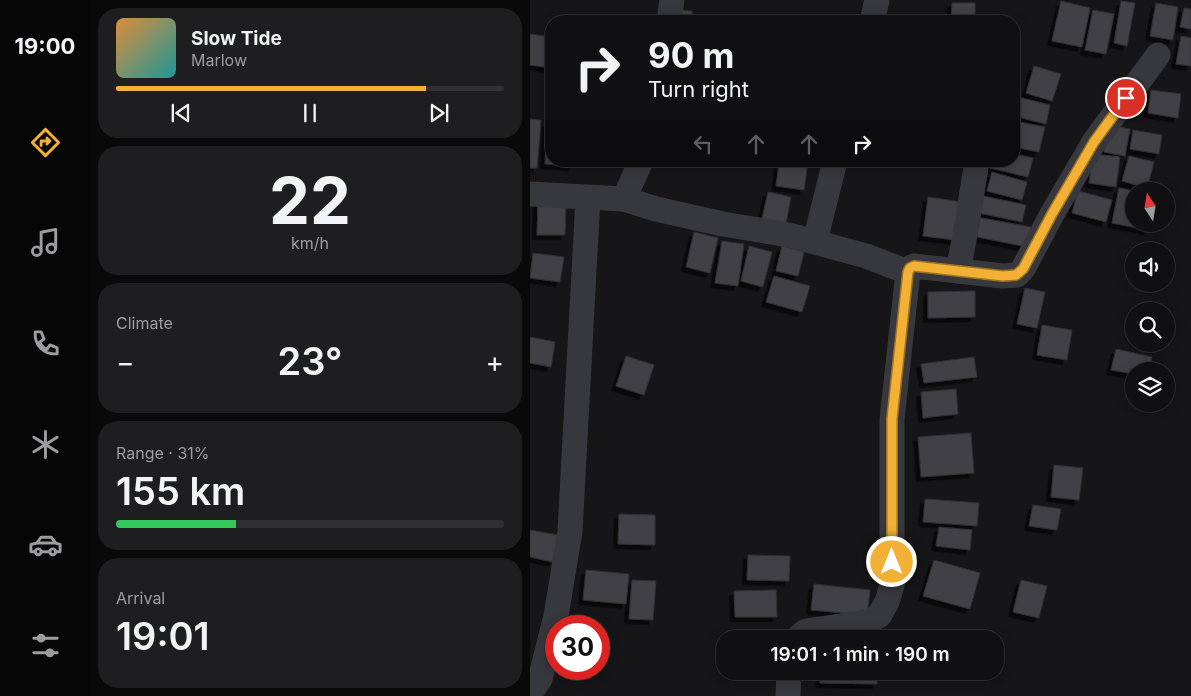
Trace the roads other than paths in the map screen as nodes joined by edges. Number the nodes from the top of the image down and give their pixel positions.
1 (672, 0) edge
2 (877, 0) edge
3 (669, 15) edge
4 (873, 15) edge
5 (1158, 54) dead end
6 (638, 167) edge
7 (833, 167) edge
8 (976, 167) edge
9 (530, 194) edge
10 (588, 198) junction
11 (624, 200) junction
12 (814, 241) junction
13 (958, 271) junction
14 (908, 272) junction
15 (818, 630) edge
16 (789, 680) edge
17 (530, 693) edge
18 (788, 696) edge

1 - 3 street
2 - 4 street
5 - 13 street
6 - 11 street
7 - 12 street
8 - 13 street
9 - 10 street
10 - 11 street
10 - 17 street
11 - 12 street
12 - 14 street
13 - 14 street
14 - 15 street
16 - 18 street

